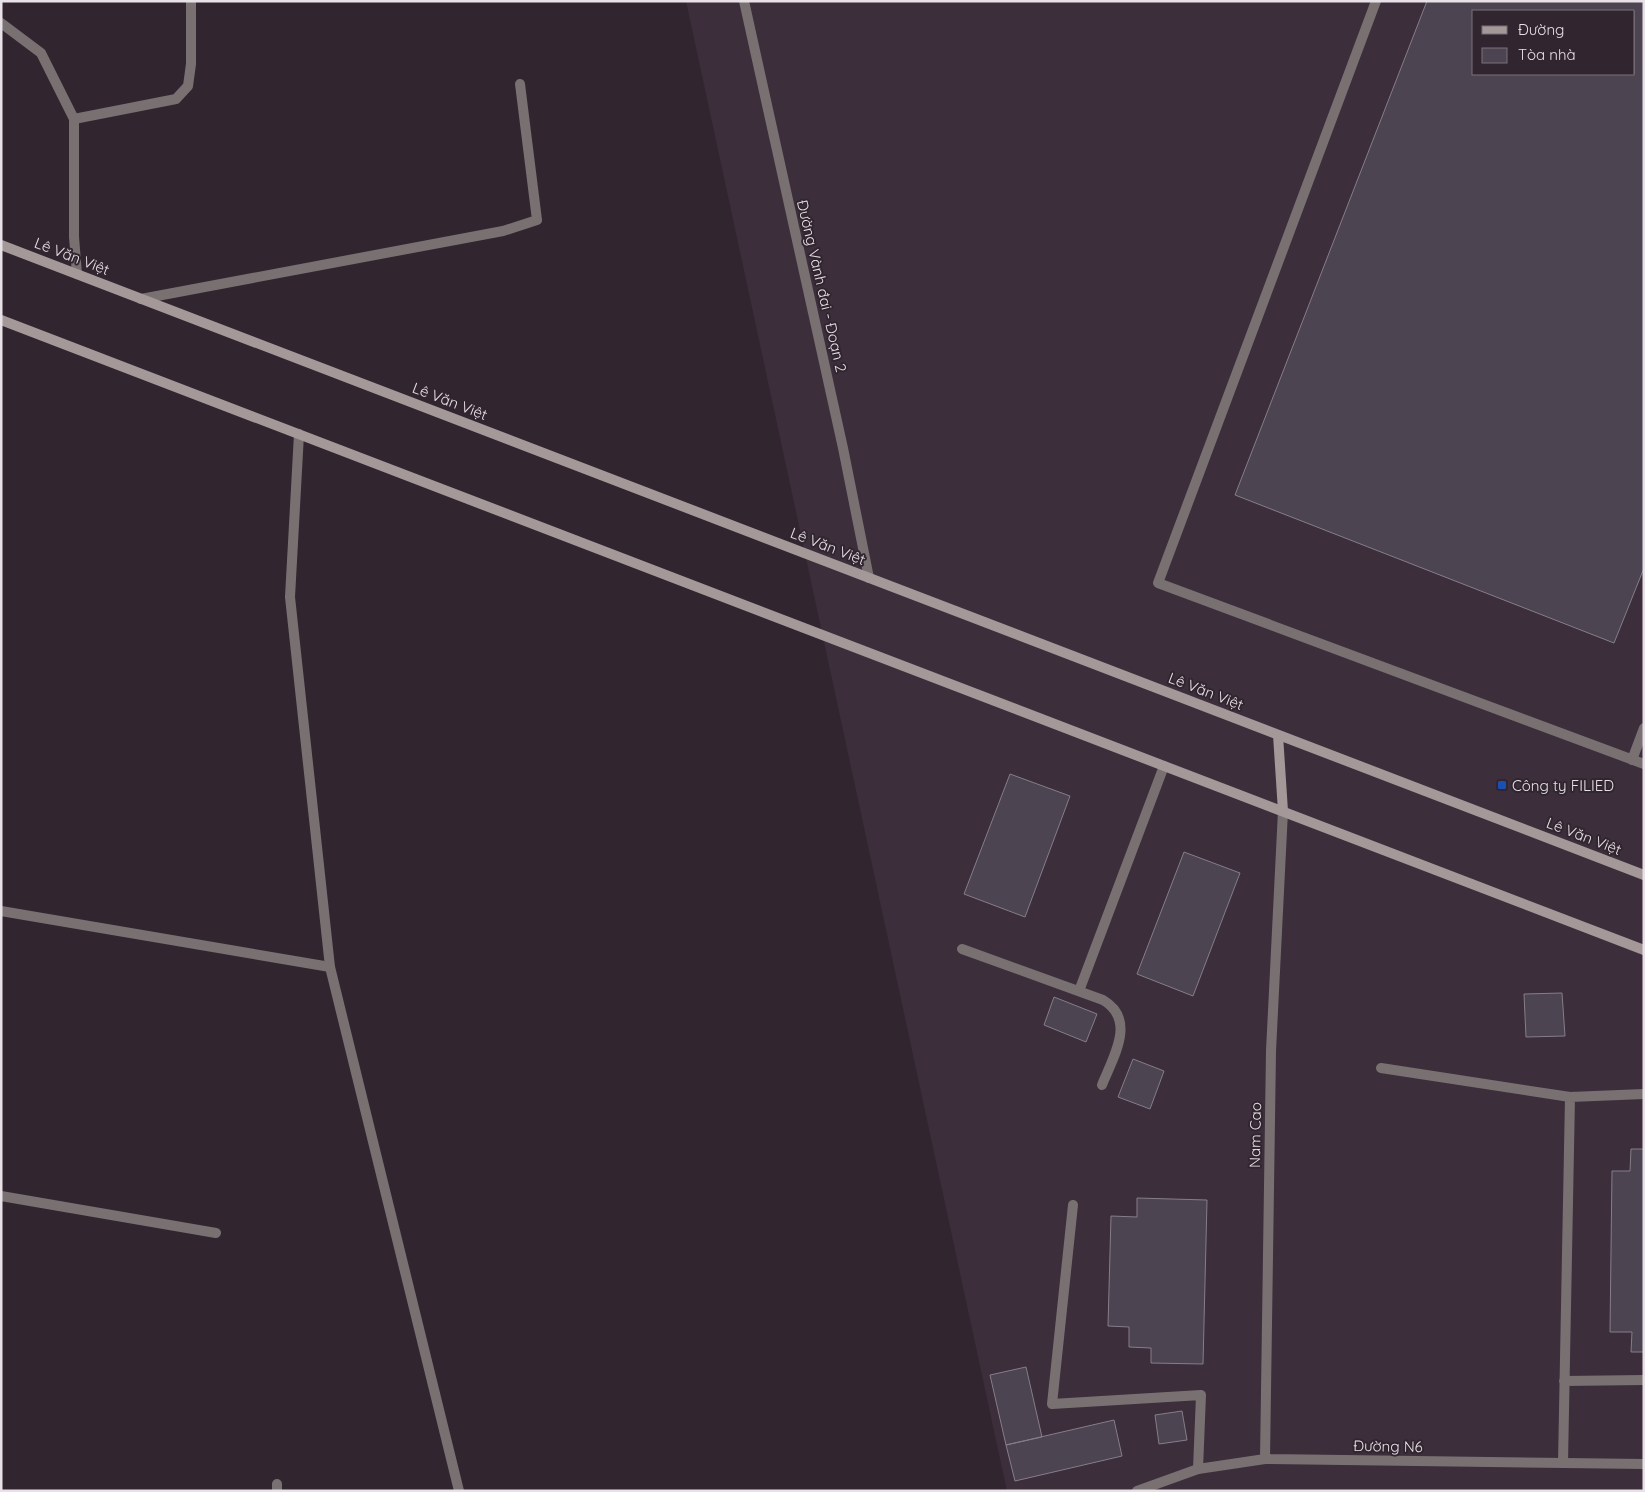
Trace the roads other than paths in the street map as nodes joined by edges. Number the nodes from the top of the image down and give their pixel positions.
1 (191, 1) edge
2 (744, 1) edge
3 (1376, 1) edge
4 (1, 23) edge
5 (520, 84) dead end
6 (74, 119) junction
7 (1, 245) edge
8 (77, 274) junction
9 (141, 298) junction
10 (2, 323) edge
11 (299, 434) junction
12 (870, 578) junction
13 (1644, 728) edge
14 (1278, 735) junction
15 (1632, 760) junction
16 (1644, 764) edge
17 (1164, 766) junction
18 (1283, 811) junction
19 (1644, 876) edge
20 (1, 910) edge
21 (962, 949) dead end
22 (1644, 950) edge
23 (330, 967) junction
24 (1078, 991) junction
25 (1381, 1068) dead end
26 (1102, 1085) dead end
27 (1644, 1094) edge
28 (1570, 1097) junction
29 (1, 1196) edge
30 (1072, 1205) dead end
31 (216, 1233) dead end
32 (1644, 1380) edge
33 (1564, 1381) junction
34 (1265, 1459) junction
35 (1563, 1463) junction
36 (1644, 1464) edge
37 (1198, 1469) junction
38 (459, 1491) edge
39 (1136, 1491) edge

1 - 6 street
2 - 12 street, Đường Vành đai - Đoạn 2
3 - 15 street
4 - 6 street
5 - 9 street
6 - 8 street
7 - 8 main road, Lê Văn Việt
8 - 9 main road, Lê Văn Việt
9 - 12 main road, Lê Văn Việt
10 - 11 main road
11 - 17 main road
11 - 23 street
12 - 14 main road, Lê Văn Việt
13 - 15 street
14 - 18 main road
14 - 19 main road, Lê Văn Việt
15 - 16 street
17 - 18 main road
17 - 24 street
18 - 22 main road
18 - 34 street, Nam Cao
20 - 23 street
21 - 24 street
23 - 38 street
24 - 26 street
25 - 28 street
27 - 28 street
28 - 33 street
29 - 31 street
30 - 37 street
32 - 33 street
33 - 35 street
34 - 35 street, Đường N6
34 - 37 street, Đường N6
35 - 36 street, Đường N6
37 - 39 street, Đường N6

